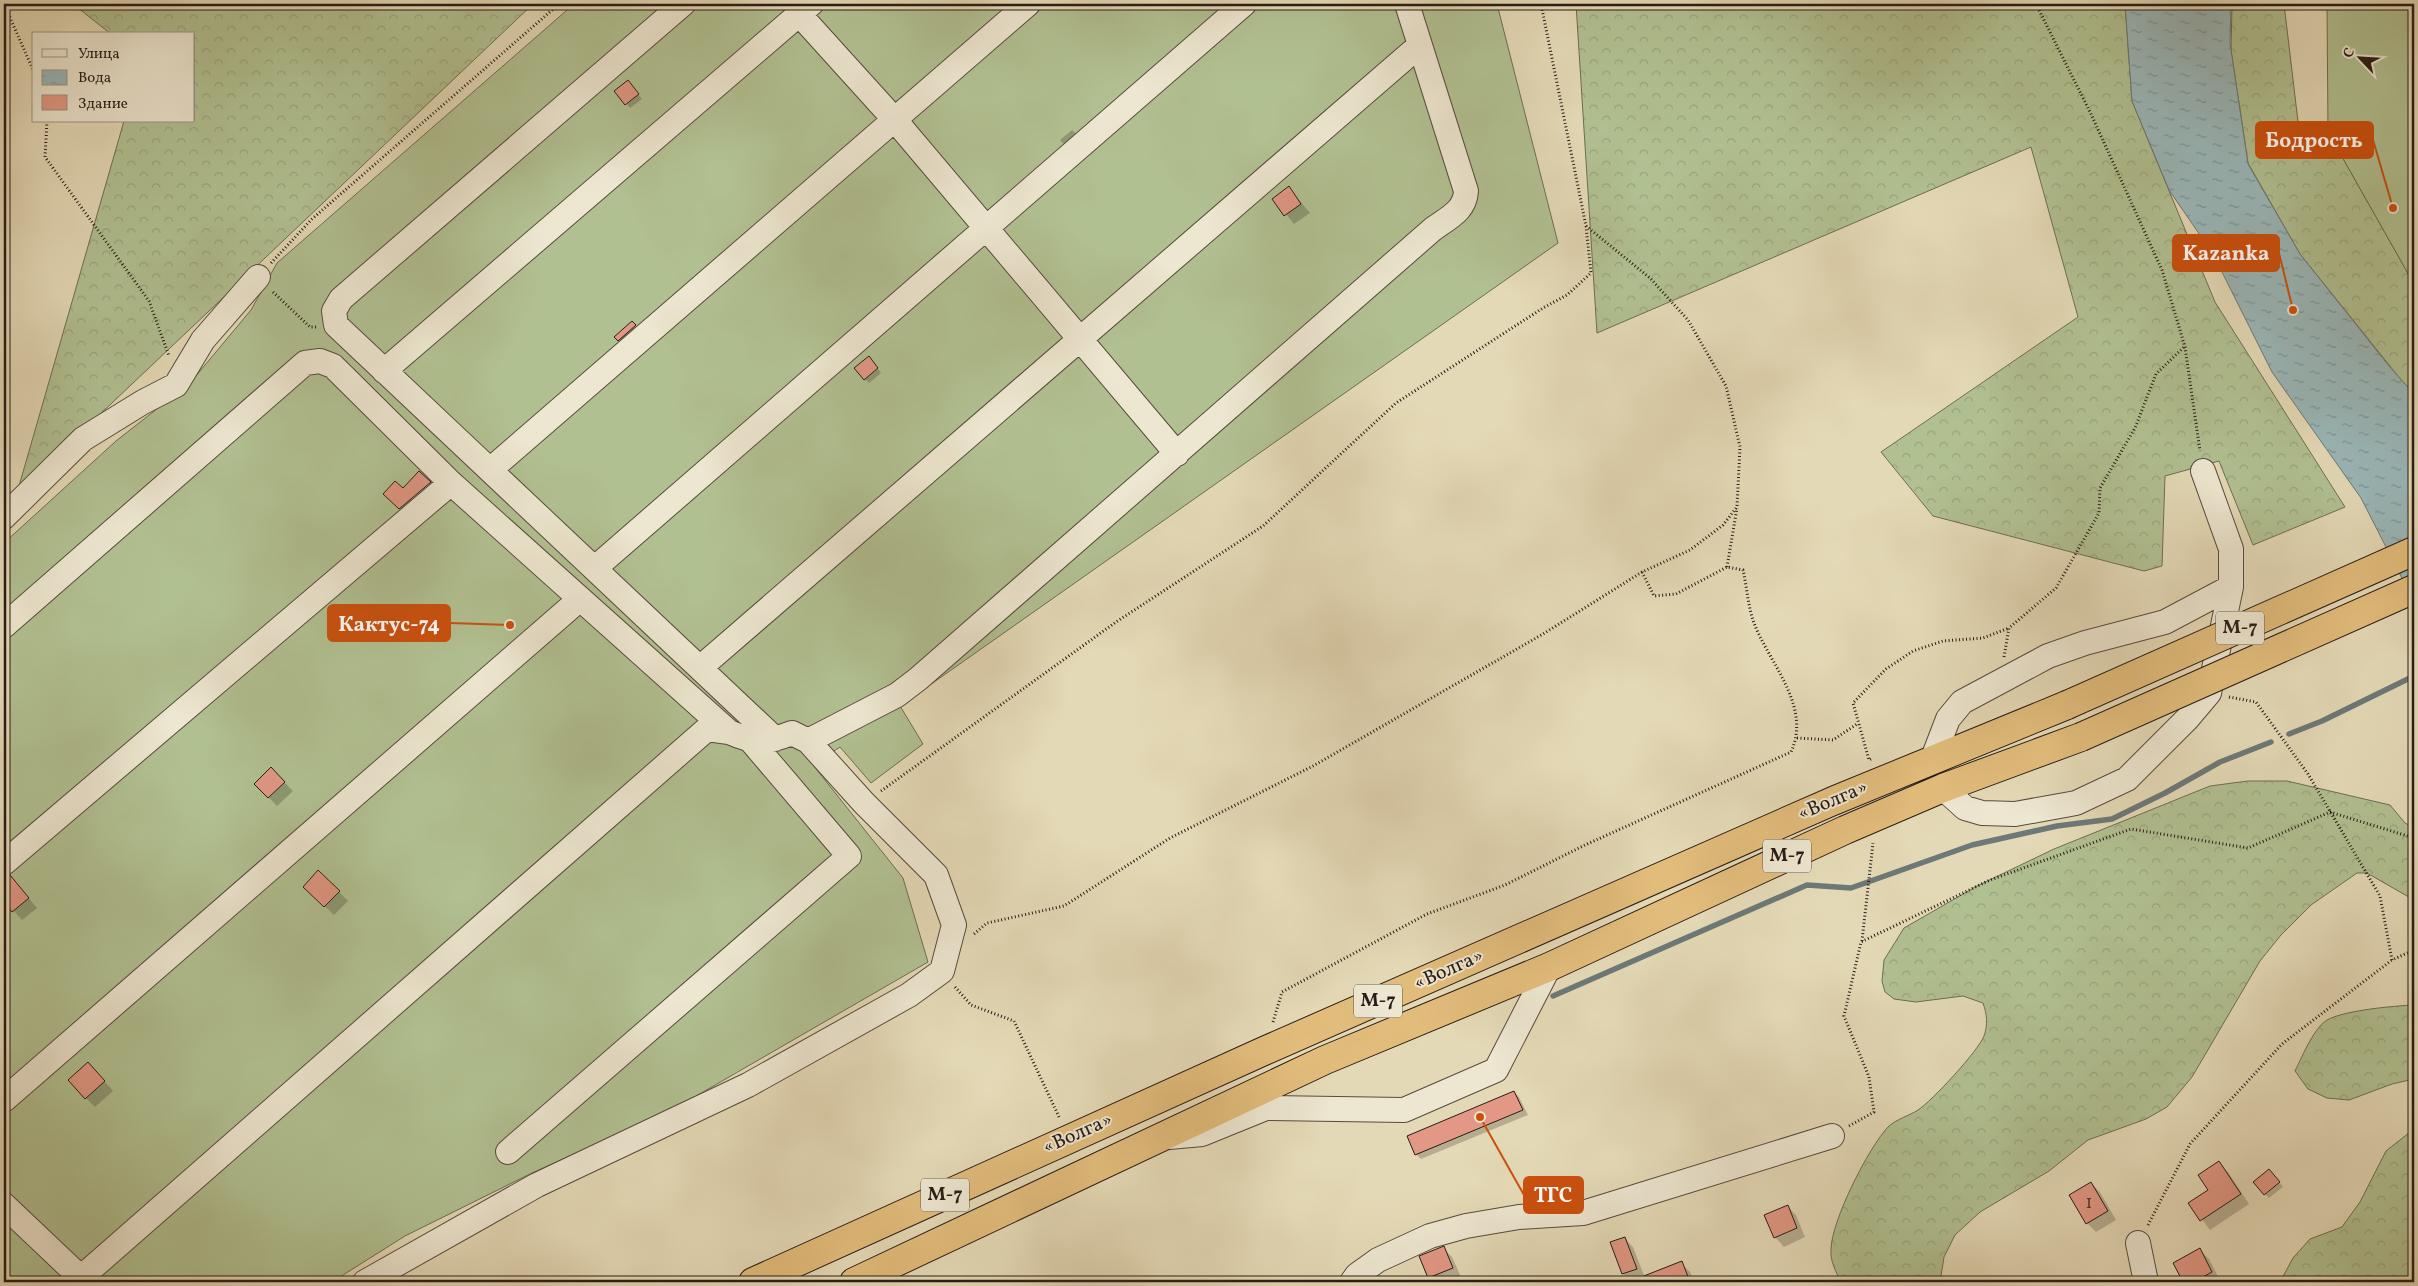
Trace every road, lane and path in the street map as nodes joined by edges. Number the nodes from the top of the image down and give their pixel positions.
1 (4, 4) edge
2 (559, 4) edge
3 (683, 4) edge
4 (1028, 4) edge
5 (1244, 4) edge
6 (1407, 4) edge
7 (1541, 4) edge
8 (2036, 4) edge
9 (805, 9) edge
10 (1420, 45) junction
11 (32, 67) edge
12 (894, 119) junction
13 (47, 122) edge
14 (1586, 226) junction
15 (985, 227) junction
16 (258, 278) junction
17 (336, 326) junction
18 (1080, 339) junction
19 (2185, 347) junction
20 (384, 371) junction
21 (176, 385) junction
22 (1177, 454) junction
23 (490, 470) junction
24 (2203, 471) joint
25 (451, 483) junction
26 (1737, 507) junction
27 (4, 517) edge
28 (2414, 551) edge
29 (1727, 566) junction
30 (595, 568) junction
31 (1642, 572) junction
32 (2231, 587) junction
33 (2414, 589) edge
34 (580, 600) junction
35 (4, 626) edge
36 (2009, 628) junction
37 (701, 667) junction
38 (2000, 680) junction
39 (2209, 693) junction
40 (1857, 724) junction
41 (729, 732) junction
42 (1797, 738) junction
43 (775, 739) junction
44 (808, 741) junction
45 (752, 742) junction
46 (1878, 757) dead end
47 (1933, 758) junction
48 (1943, 788) junction
49 (864, 803) junction
50 (2330, 812) junction
51 (1876, 816) junction
52 (2414, 838) edge
53 (4, 864) edge
54 (1862, 942) junction
55 (2414, 950) edge
56 (2392, 960) junction
57 (944, 964) junction
58 (1549, 968) junction
59 (1264, 1051) junction
60 (4, 1100) edge
61 (1832, 1136) joint
62 (1070, 1138) junction
63 (1163, 1138) junction
64 (508, 1152) dead end
65 (4, 1205) edge
66 (2138, 1243) joint
67 (79, 1280) edge
68 (365, 1282) edge
69 (753, 1282) edge
70 (854, 1282) edge
71 (1352, 1282) edge
72 (2146, 1282) edge

1 - 11 path
2 - 16 path
3 - 17 street
4 - 12 street
5 - 15 street
6 - 10 street
7 - 14 path
8 - 19 path
9 - 12 street
9 - 20 street
10 - 18 street
10 - 22 street
12 - 15 street
12 - 23 street
13 - 21 path
14 - 26 path
14 - 49 path
15 - 18 street
15 - 30 street
16 - 17 path
16 - 21 street
17 - 20 street
18 - 22 street
18 - 37 street
19 - 24 path
19 - 36 path
20 - 23 street
21 - 27 street
22 - 44 street
23 - 30 street
24 - 32 street
25 - 34 street
25 - 35 street
25 - 53 street
26 - 29 path
26 - 31 path
28 - 47 highway, «Волга» / М-7, bridge
29 - 31 path
29 - 42 path
30 - 37 street
31 - 57 path
32 - 38 street
32 - 39 street
33 - 48 highway, «Волга» / М-7, bridge
34 - 41 street
34 - 60 street
36 - 38 path
36 - 40 path
37 - 43 street
38 - 47 street
39 - 48 street
39 - 50 path
40 - 42 path
40 - 46 path
41 - 45 street
41 - 67 street
42 - 59 path
43 - 44 street
43 - 45 street
44 - 49 street
45 - 64 street
47 - 59 highway, «Волга» / М-7
48 - 51 highway, «Волга» / М-7
49 - 57 street
50 - 52 path
50 - 54 path
50 - 56 path
51 - 54 path
51 - 58 highway, «Волга» / М-7
54 - 61 path
55 - 56 path
56 - 66 path
57 - 62 path
57 - 68 street
58 - 63 highway, «Волга» / М-7
58 - 63 street
59 - 62 highway, «Волга» / М-7
61 - 71 street
62 - 69 highway, «Волга» / М-7
63 - 70 highway, «Волга» / М-7
65 - 67 street
66 - 72 street

